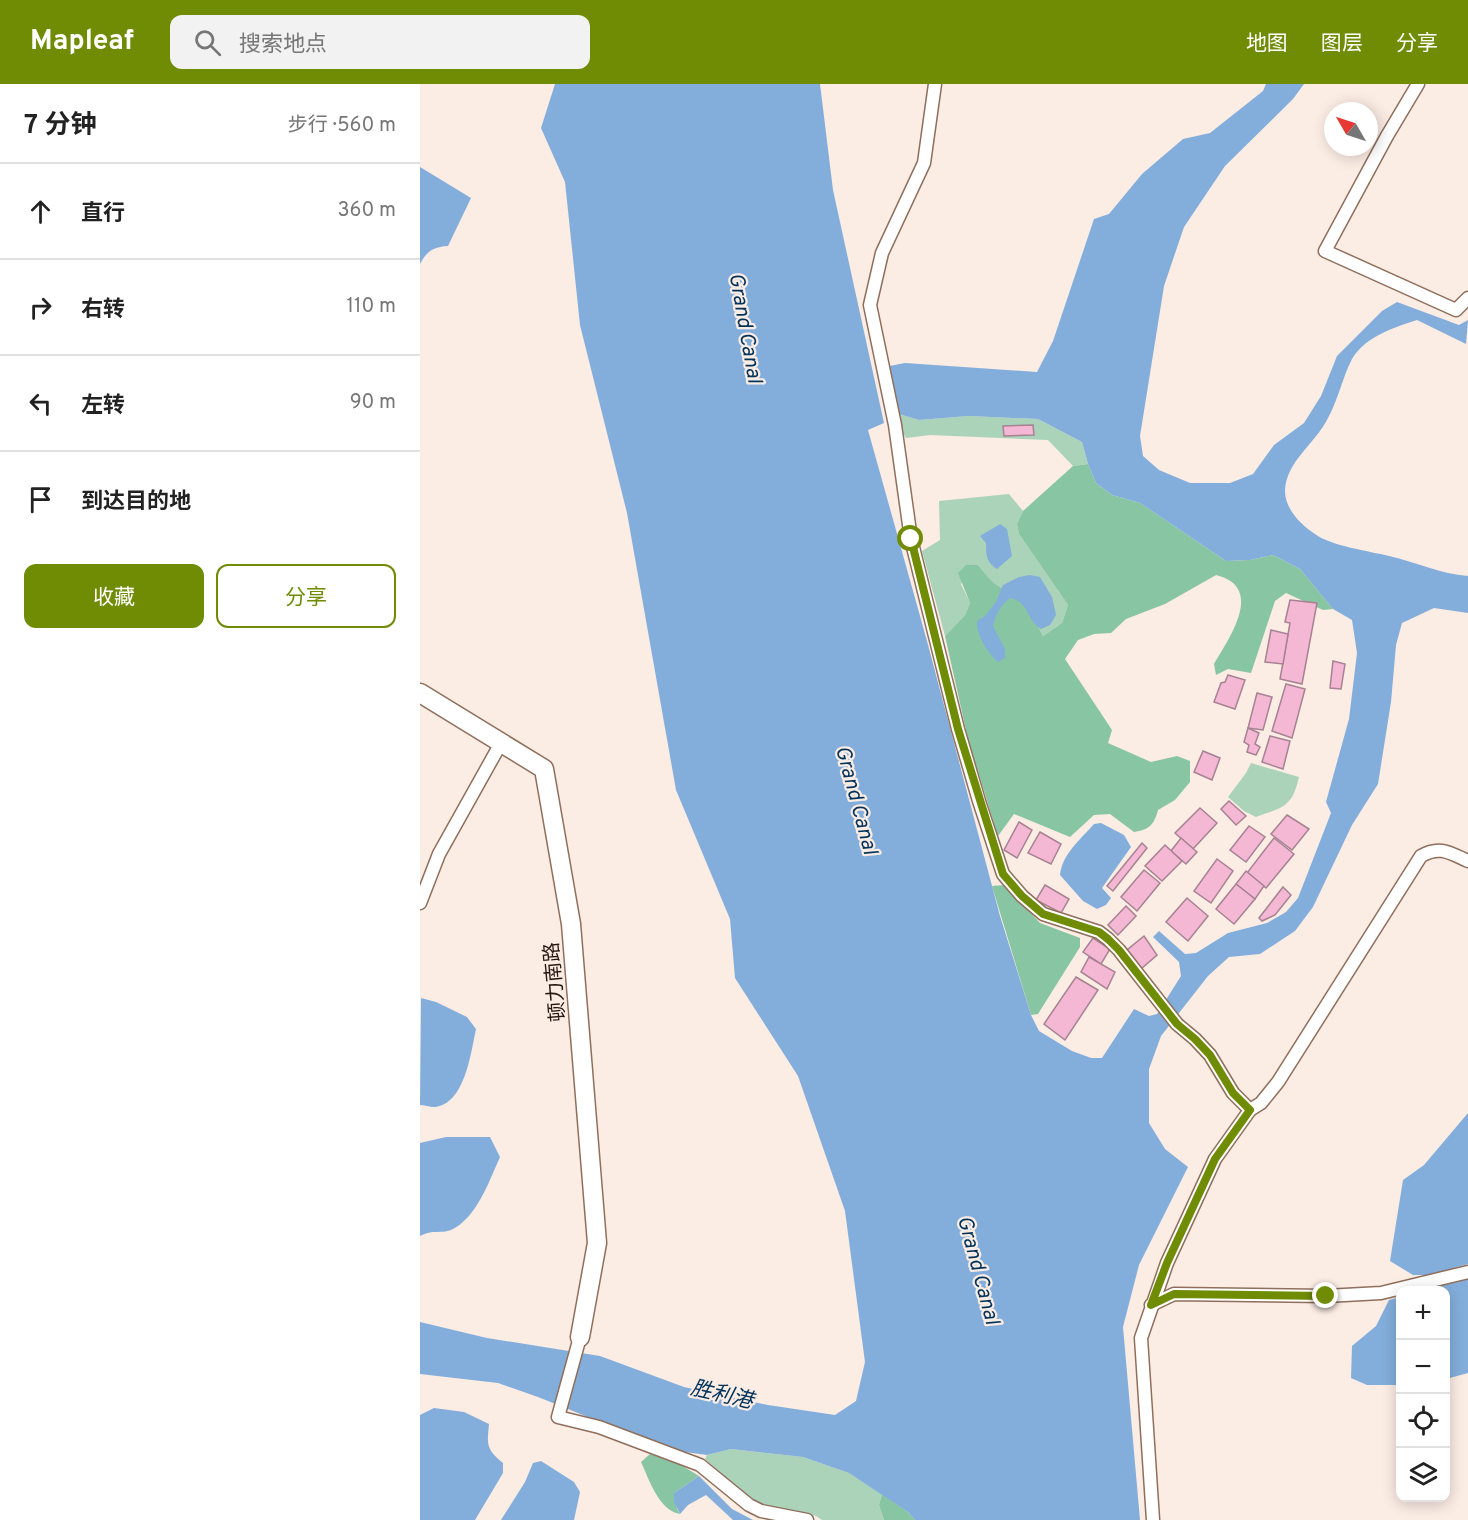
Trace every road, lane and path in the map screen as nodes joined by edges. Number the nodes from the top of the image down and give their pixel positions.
1 (935, 84) edge
2 (1418, 84) edge
3 (1468, 298) edge
4 (420, 693) edge
5 (501, 743) junction
6 (1468, 861) edge
7 (420, 903) edge
8 (1250, 1110) junction
9 (1468, 1272) edge
10 (1151, 1305) junction
11 (580, 1338) joint
12 (807, 1520) edge
13 (1153, 1520) edge

1 - 8 street
2 - 3 street
4 - 5 street, 顿力南路
5 - 7 street
5 - 11 street, 顿力南路
6 - 8 street
8 - 10 street
9 - 10 street
10 - 13 street
11 - 12 street

